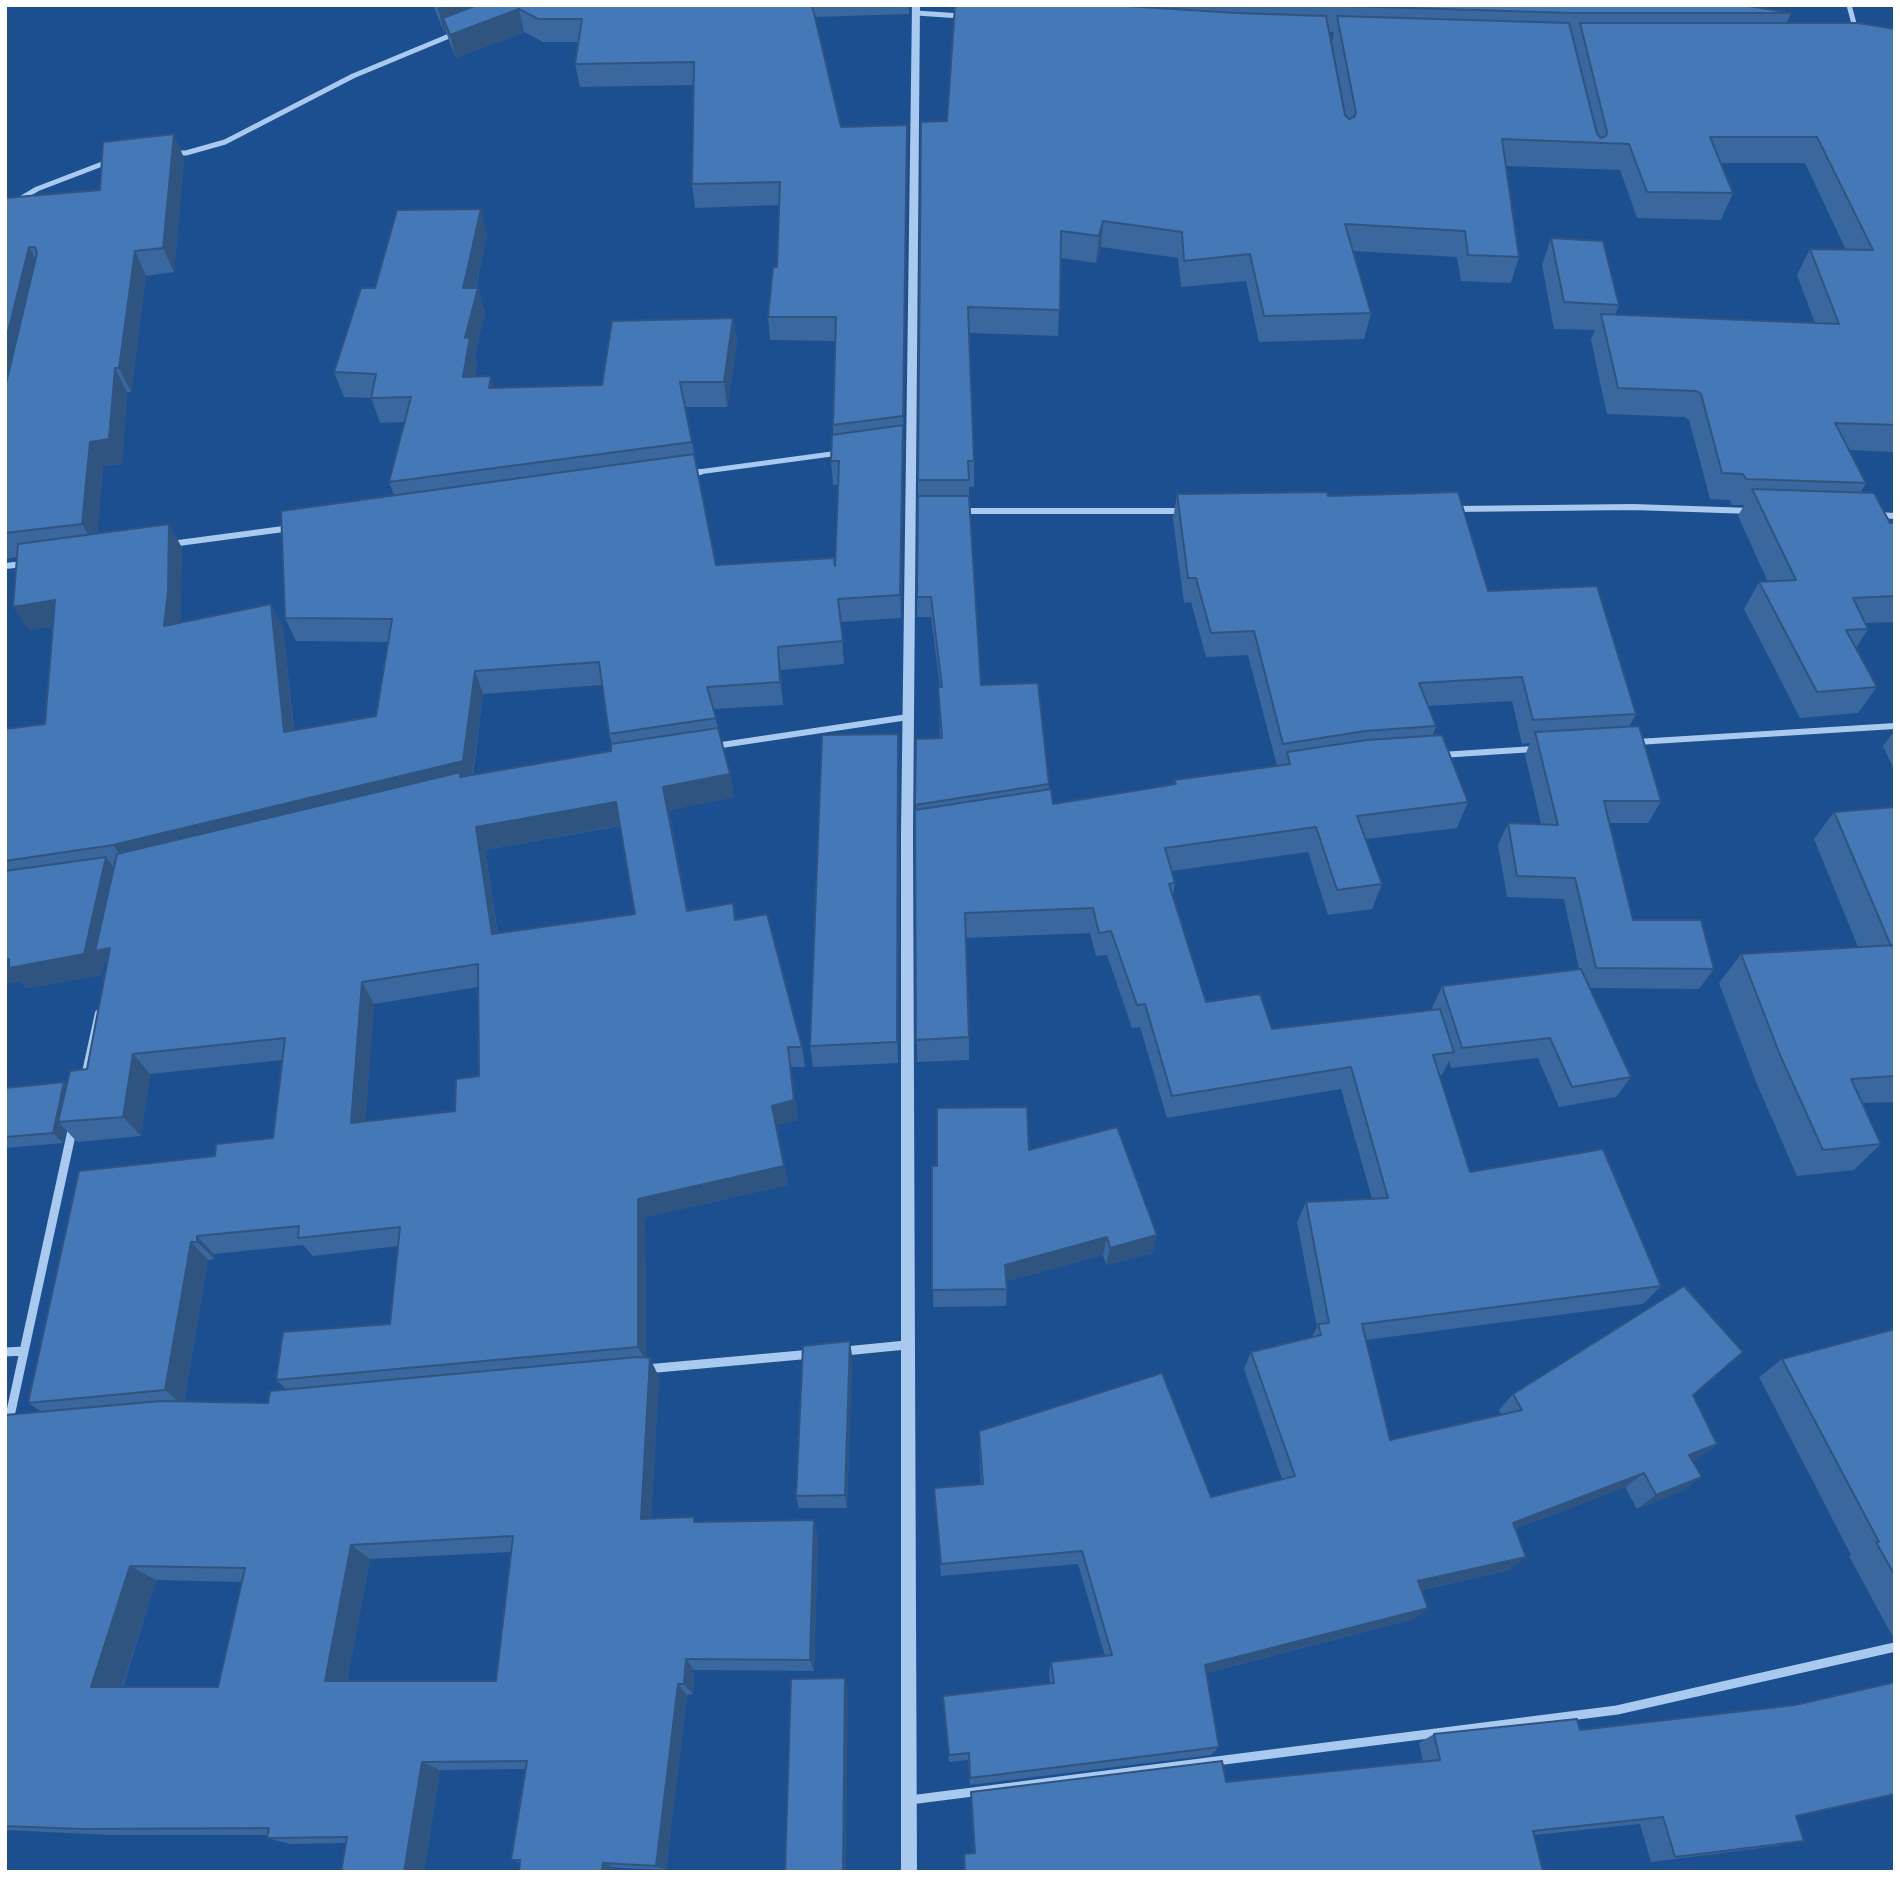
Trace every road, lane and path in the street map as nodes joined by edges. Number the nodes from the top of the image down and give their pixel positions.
1 (1849, 5) edge
2 (916, 9) edge
3 (971, 17) edge
4 (464, 30) edge
5 (1860, 44) edge
6 (172, 153) edge
7 (118, 158) edge
8 (5, 208) edge
9 (912, 443) junction
10 (899, 445) edge
11 (844, 452) edge
12 (679, 475) edge
13 (1451, 509) edge
14 (911, 511) junction
15 (925, 511) edge
16 (953, 511) edge
17 (1187, 511) edge
18 (1757, 511) edge
19 (1867, 515) edge
20 (1895, 516) edge
21 (294, 527) edge
22 (156, 546) edge
23 (33, 563) edge
24 (5, 566) edge
25 (908, 716) junction
26 (1895, 726) edge
27 (1633, 743) edge
28 (704, 748) edge
29 (1537, 749) edge
30 (1427, 755) edge
31 (920, 829) edge
32 (907, 831) junction
33 (99, 1009) edge
34 (81, 1091) edge
35 (75, 1118) edge
36 (906, 1345) junction
37 (24, 1350) junction
38 (5, 1352) edge
39 (837, 1352) edge
40 (823, 1353) edge
41 (630, 1371) edge
42 (22, 1427) edge
43 (8, 1428) junction
44 (5, 1439) edge
45 (1895, 1647) edge
46 (910, 1800) junction
47 (909, 1872) edge

1 - 5 street
2 - 3 street
2 - 9 street
4 - 6 street
7 - 8 street
9 - 10 street
9 - 14 street
11 - 12 street
13 - 18 street
14 - 15 street
14 - 25 street
16 - 17 street
19 - 20 street
21 - 22 street
23 - 24 street
25 - 28 street
25 - 32 street
26 - 27 street
29 - 30 street
31 - 32 street
32 - 36 street
33 - 34 street
35 - 37 street
36 - 39 street
36 - 46 street
37 - 38 street
37 - 43 street
40 - 41 street
42 - 43 street
43 - 44 street
45 - 46 street
46 - 47 street

